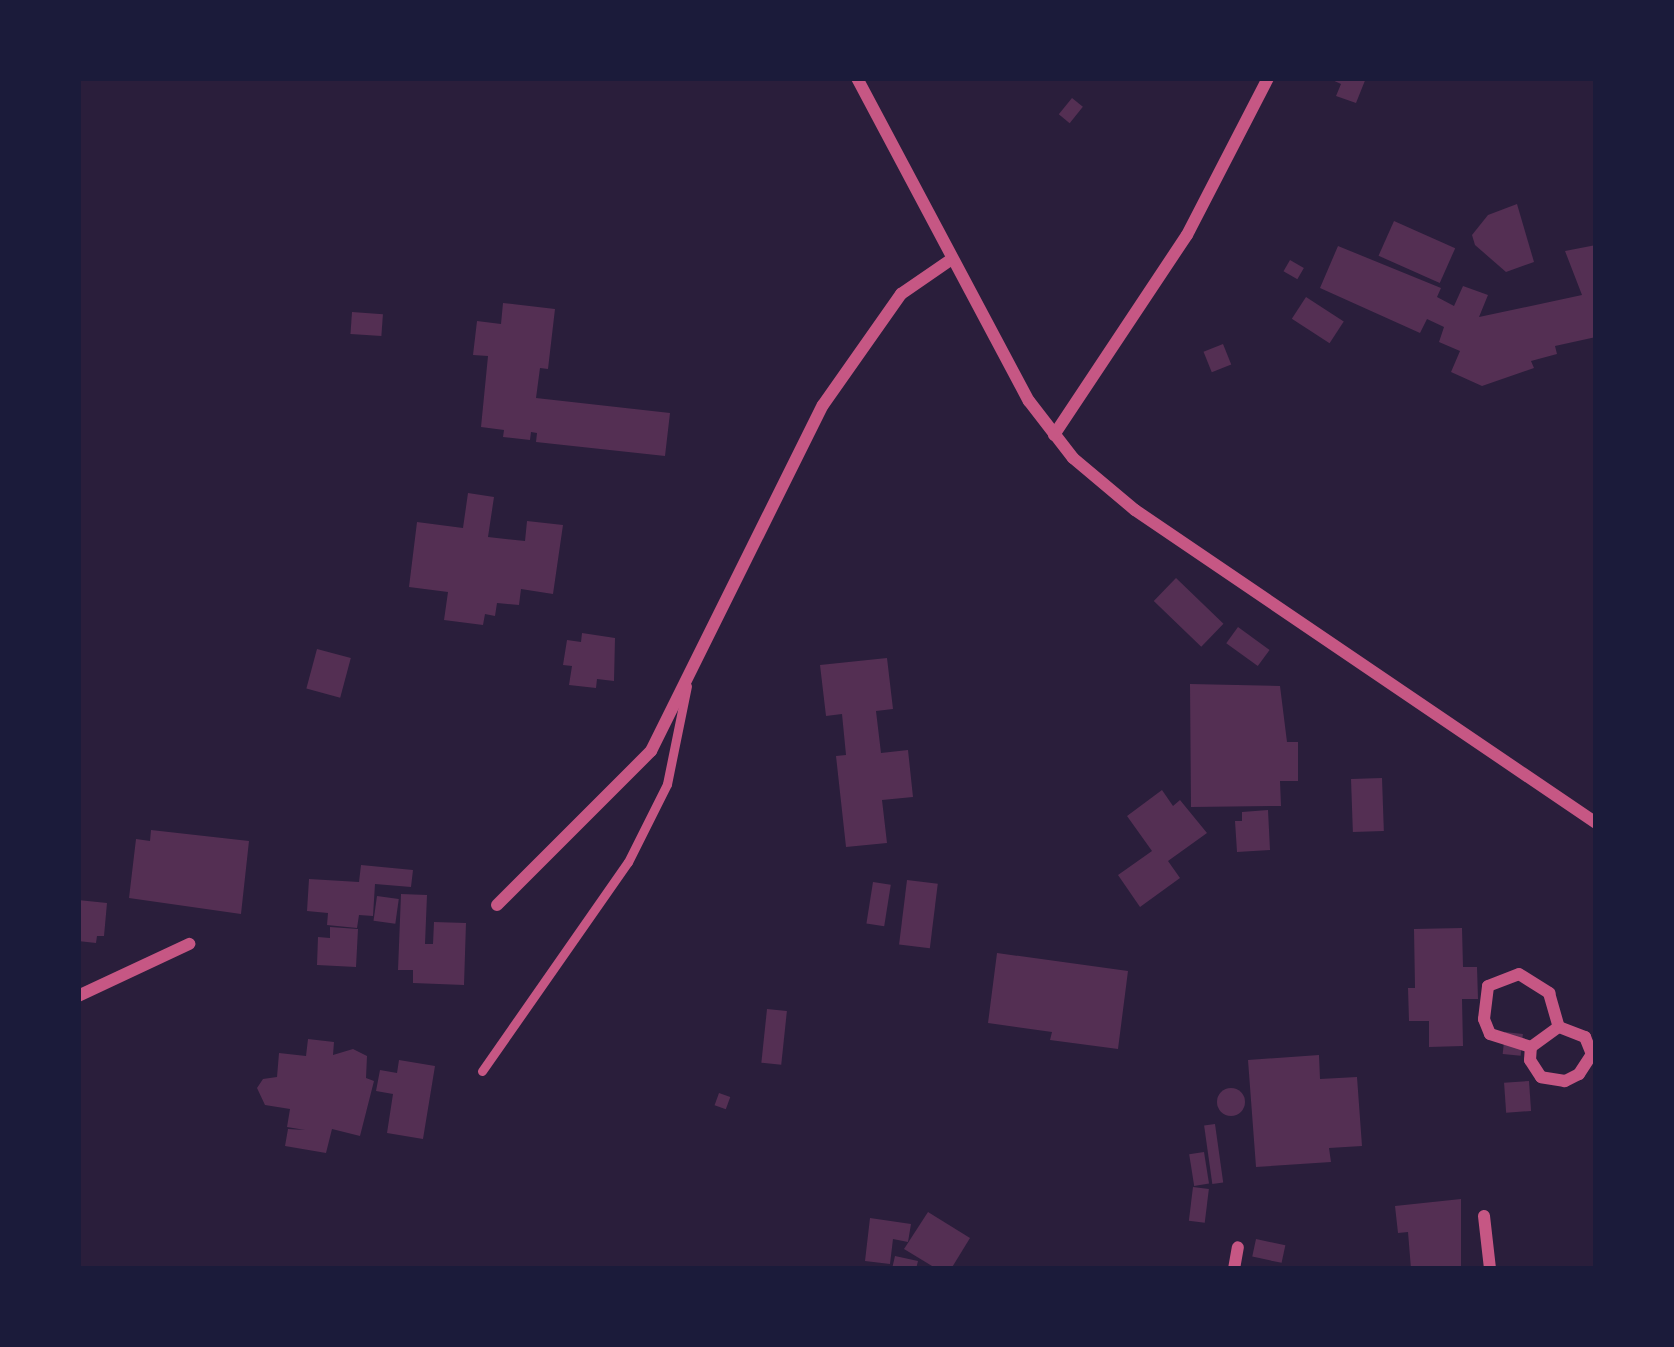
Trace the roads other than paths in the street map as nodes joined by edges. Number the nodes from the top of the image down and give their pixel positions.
1 (857, 78) edge
2 (1268, 78) edge
3 (952, 259) junction
4 (1054, 435) junction
5 (688, 680) junction
6 (1596, 823) edge
7 (496, 905) dead end
8 (190, 944) dead end
9 (78, 996) edge
10 (1559, 1027) junction
11 (1531, 1046) junction
12 (1594, 1054) edge
13 (482, 1071) dead end
14 (1484, 1216) dead end
15 (1238, 1247) dead end
16 (1234, 1269) edge
17 (1490, 1269) edge

1 - 3 street
2 - 4 street
3 - 4 street
3 - 5 street
4 - 6 street
5 - 7 street
5 - 13 lane
8 - 9 street
10 - 11 street
10 - 11 street
10 - 12 street
11 - 12 street
14 - 17 street
15 - 16 street

